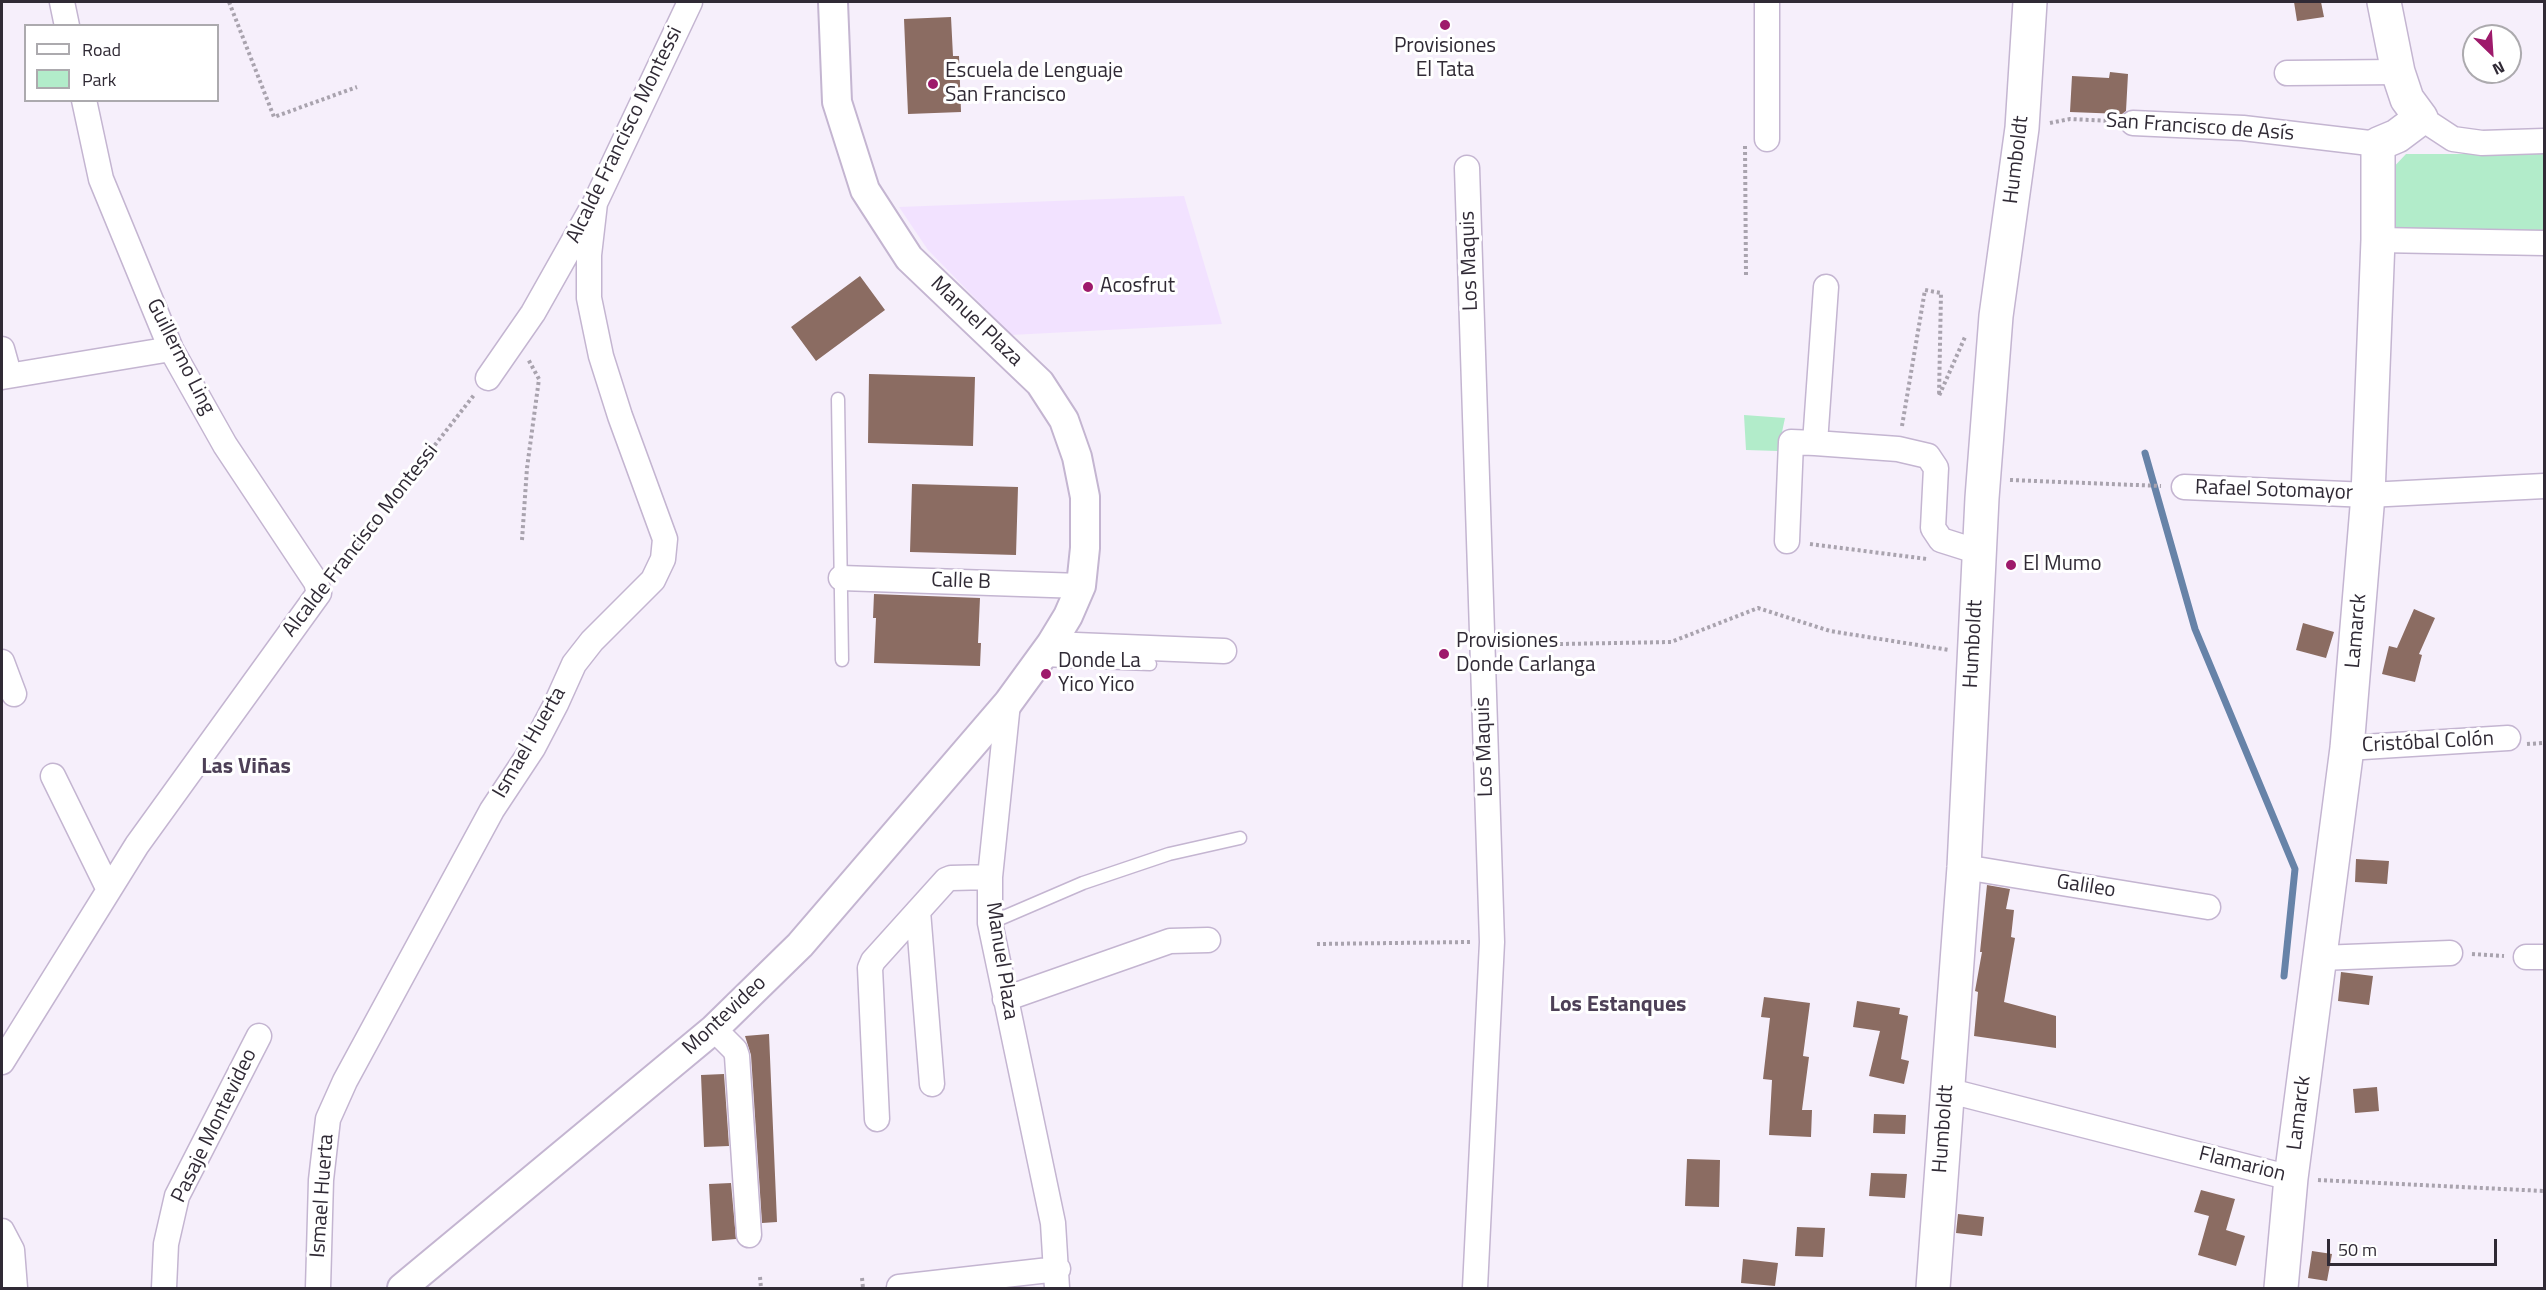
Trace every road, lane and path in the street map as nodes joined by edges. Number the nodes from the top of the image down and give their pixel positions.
1 (62, 2) edge
2 (229, 2) edge
3 (690, 2) edge
4 (833, 2) edge
5 (1767, 2) edge
6 (2030, 2) edge
7 (2384, 2) edge
8 (67, 24) edge
9 (2398, 72) junction
10 (2287, 73) dead end
11 (357, 87) dead end
12 (84, 102) edge
13 (2421, 118) junction
14 (2133, 123) joint
15 (2022, 128) junction
16 (1767, 139) joint
17 (2544, 141) edge
18 (2378, 144) junction
19 (1467, 168) dead end
20 (595, 203) junction
21 (2378, 240) junction
22 (2544, 243) edge
23 (1746, 274) dead end
24 (1826, 286) dead end
25 (1966, 335) dead end
26 (517, 337) junction
27 (171, 348) junction
28 (2, 349) edge
29 (5, 375) edge
30 (488, 378) joint
31 (837, 399) dead end
32 (1803, 442) junction
33 (1898, 449) junction
34 (2004, 479) dead end
35 (2544, 486) edge
36 (2184, 487) joint
37 (2368, 495) junction
38 (522, 540) dead end
39 (1786, 541) joint
40 (1979, 552) junction
41 (1935, 560) dead end
42 (841, 578) junction
43 (1080, 586) junction
44 (320, 593) junction
45 (1481, 646) junction
46 (1224, 651) dead end
47 (1045, 652) junction
48 (1974, 654) junction
49 (842, 660) dead end
50 (2, 662) edge
51 (1150, 664) dead end
52 (14, 694) dead end
53 (1008, 703) junction
54 (2508, 738) dead end
55 (2347, 748) junction
56 (53, 776) dead end
57 (1240, 838) dead end
58 (1964, 867) junction
59 (990, 877) junction
60 (109, 890) junction
61 (2208, 907) dead end
62 (918, 911) junction
63 (990, 923) junction
64 (1208, 940) dead end
65 (1492, 942) junction
66 (1317, 944) dead end
67 (2450, 953) joint
68 (2535, 957) edge
69 (2320, 958) junction
70 (1005, 999) junction
71 (714, 1029) junction
72 (259, 1036) dead end
73 (2, 1062) edge
74 (932, 1084) dead end
75 (1946, 1090) junction
76 (877, 1119) dead end
77 (2291, 1179) junction
78 (2544, 1191) edge
79 (2, 1231) edge
80 (749, 1235) dead end
81 (760, 1277) dead end
82 (862, 1278) dead end
83 (1058, 1279) edge
84 (899, 1287) edge
85 (15, 1288) edge
86 (164, 1288) edge
87 (318, 1288) edge
88 (402, 1288) edge
89 (761, 1288) edge
90 (863, 1288) edge
91 (1475, 1288) edge
92 (1933, 1288) edge
93 (2281, 1288) edge

1 - 8 street
2 - 11 path
3 - 20 street, Alcalde Francisco Montessi
4 - 43 street, Manuel Plaza
5 - 16 street
6 - 15 main road, Humboldt
7 - 9 main road
9 - 10 street
9 - 13 main road
12 - 27 street, Guillermo Ling
13 - 17 street
13 - 18 main road
14 - 15 path, San Francisco de Asís
14 - 18 street, San Francisco de Asís
15 - 40 main road, Humboldt
16 - 23 path
18 - 21 main road, Lamarck
19 - 45 street, Los Maquis
20 - 26 street, Alcalde Francisco Montessi
20 - 87 street, Ismael Huerta
21 - 22 street
21 - 37 main road, Lamarck
24 - 32 street
25 - 33 path
26 - 30 street, Alcalde Francisco Montessi
26 - 38 path
27 - 29 street
27 - 44 street, Guillermo Ling
28 - 29 street
30 - 44 path, Alcalde Francisco Montessi
31 - 42 lane
32 - 33 street
32 - 39 street
33 - 40 street
34 - 36 path, Rafael Sotomayor
35 - 37 street, Rafael Sotomayor
36 - 37 street, Rafael Sotomayor
37 - 55 main road, Lamarck
39 - 41 path
40 - 48 main road, Humboldt
42 - 43 street, Calle B
42 - 49 lane
43 - 47 street, Manuel Plaza
44 - 60 street, Alcalde Francisco Montessi
45 - 48 path
45 - 65 street, Los Maquis
46 - 47 street
47 - 51 lane
47 - 53 street, Manuel Plaza
48 - 58 main road, Humboldt
50 - 52 street
53 - 59 street, Manuel Plaza
53 - 71 street, Montevideo
54 - 55 street, Cristóbal Colón
55 - 69 main road, Lamarck
56 - 60 street
57 - 63 lane
58 - 61 street, Galileo
58 - 75 main road, Humboldt
59 - 62 street
59 - 63 street, Manuel Plaza
60 - 73 street, Alcalde Francisco Montessi
62 - 74 street
62 - 76 street
63 - 70 street, Manuel Plaza
64 - 70 street
65 - 66 path
65 - 91 street, Los Maquis
67 - 68 path
67 - 69 street
69 - 77 main road, Lamarck
70 - 83 street, Manuel Plaza
71 - 80 street
71 - 88 street, Montevideo
72 - 86 street, Pasaje Montevideo
75 - 77 street, Flamarion
75 - 92 main road, Humboldt
77 - 78 path, Flamarion
77 - 93 main road, Lamarck
79 - 85 street
81 - 89 path
82 - 90 path
83 - 84 street

